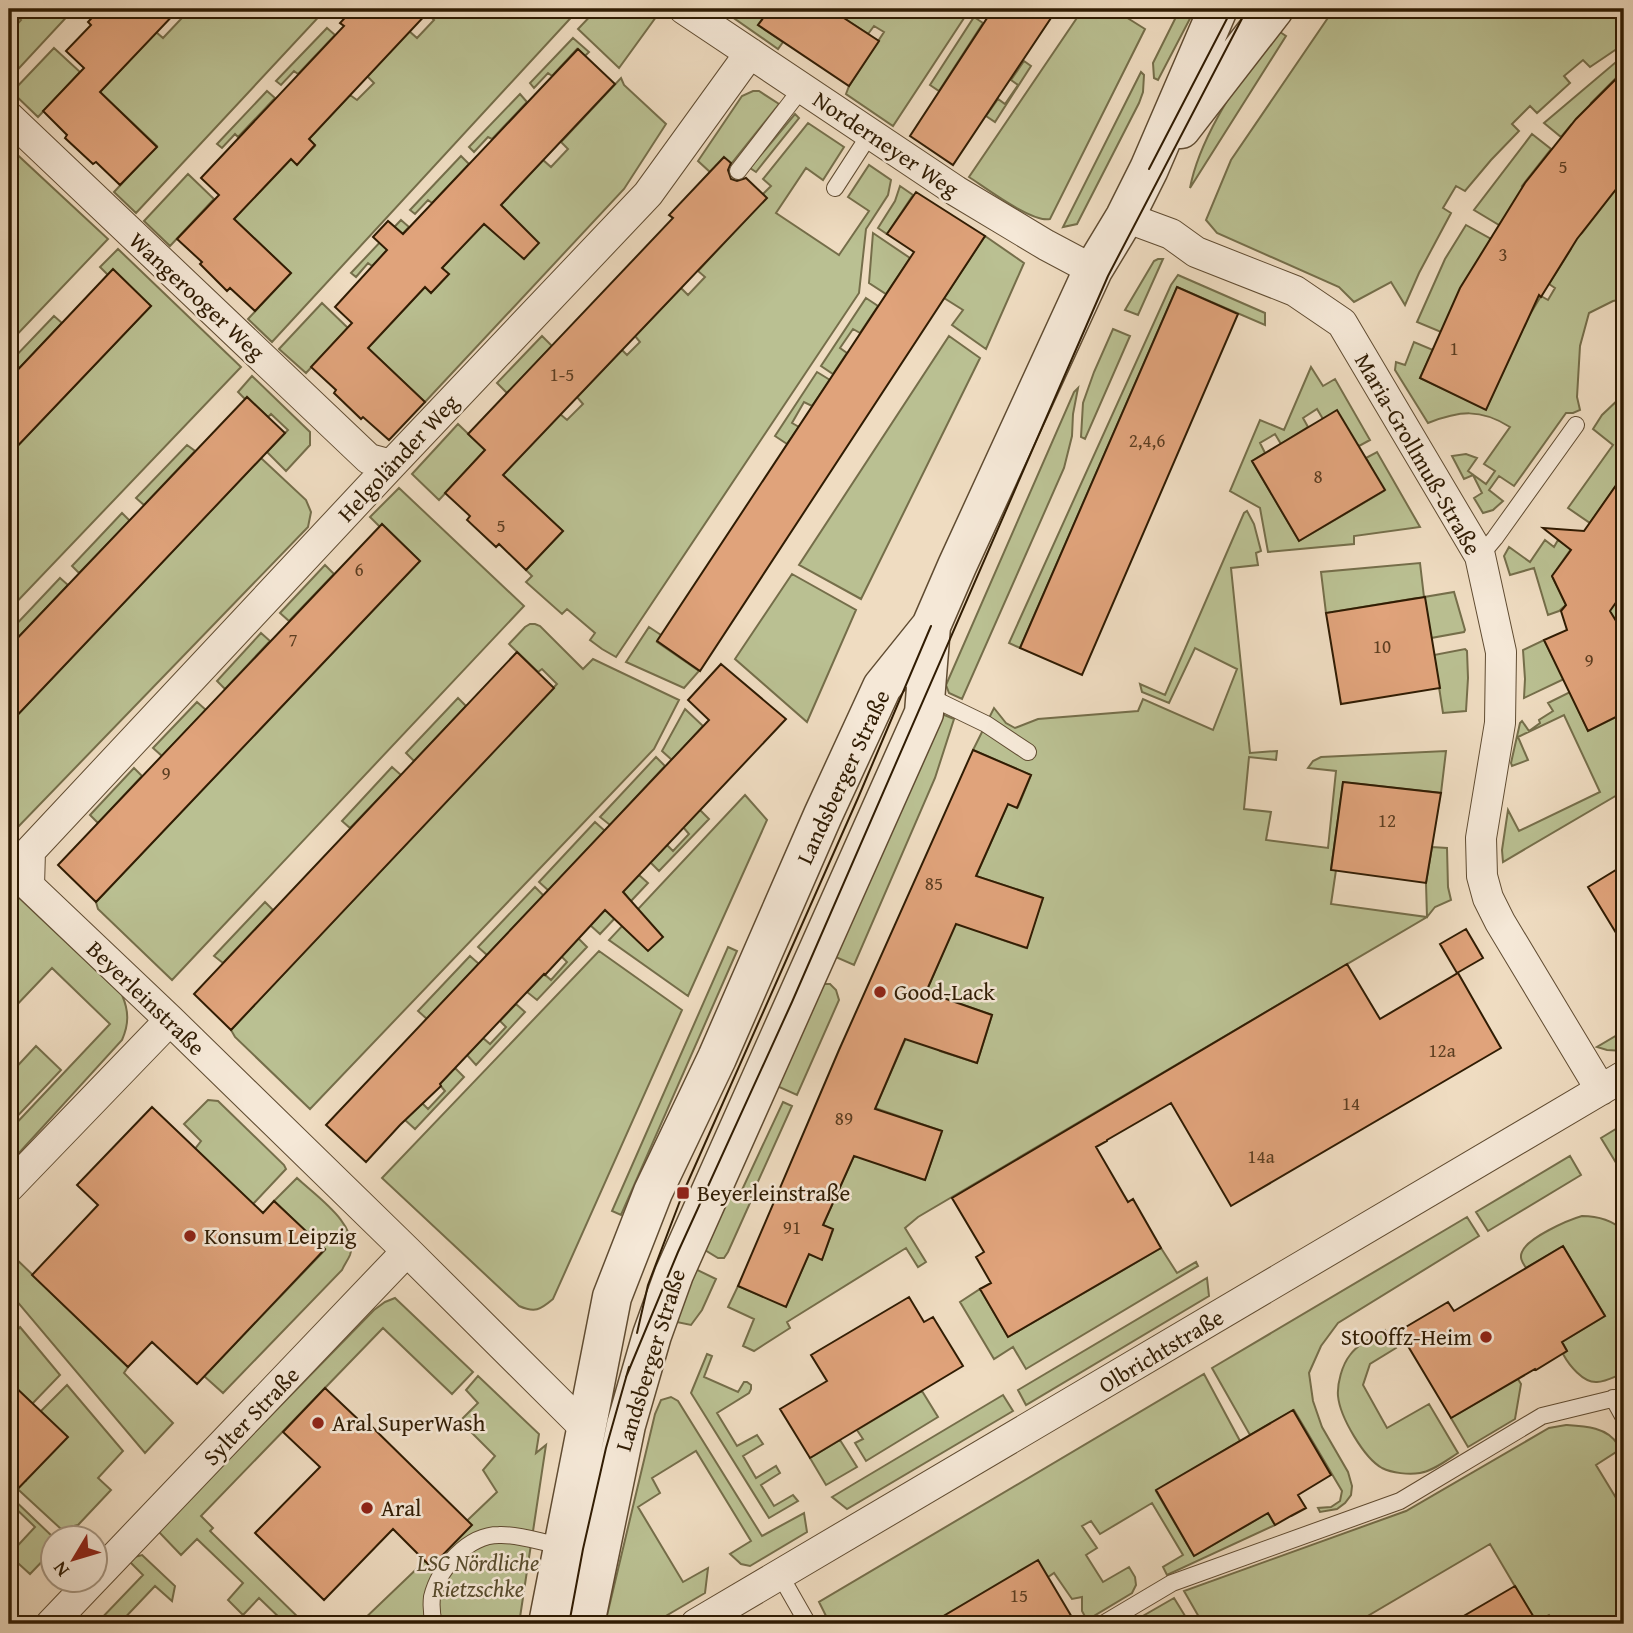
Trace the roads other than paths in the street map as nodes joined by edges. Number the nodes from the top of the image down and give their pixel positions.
1 (687, 9) edge
2 (1217, 9) edge
3 (1274, 9) edge
4 (750, 53) junction
5 (802, 88) junction
6 (9, 117) edge
7 (870, 134) junction
8 (1149, 169) junction
9 (738, 171) dead end
10 (835, 188) dead end
11 (1125, 217) junction
12 (1093, 270) junction
13 (1576, 425) dead end
14 (391, 465) junction
15 (1480, 556) junction
16 (931, 626) junction
17 (925, 694) junction
18 (1028, 752) dead end
19 (30, 851) joint
20 (170, 1020) junction
21 (1613, 1083) edge
22 (9, 1187) edge
23 (407, 1251) junction
24 (1619, 1397) edge
25 (1624, 1418) edge
26 (587, 1430) junction
27 (580, 1548) junction
28 (108, 1565) edge
29 (780, 1575) junction
30 (80, 1594) edge
31 (51, 1624) edge
32 (434, 1624) edge
33 (548, 1624) edge
34 (585, 1624) edge
35 (696, 1624) edge
36 (808, 1624) edge
37 (1103, 1624) edge

1 - 4 street, Norderneyer Weg
2 - 8 street
3 - 8 street
4 - 5 street, Norderneyer Weg
4 - 14 street, Helgoländer Weg
5 - 7 street, Norderneyer Weg
5 - 9 lane
6 - 14 street, Wangerooger Weg
7 - 10 lane
7 - 12 street, Norderneyer Weg
8 - 11 street
11 - 12 street
11 - 15 street, Maria-Grollmuß-Straße
12 - 16 street
13 - 15 lane
14 - 19 street, Helgoländer Weg
15 - 21 street, Maria-Grollmuß-Straße
16 - 17 street, Landsberger Straße
16 - 26 street, Landsberger Straße
17 - 18 lane
17 - 27 street, Landsberger Straße
19 - 20 street, Beyerleinstraße
20 - 22 street
20 - 23 street, Beyerleinstraße
21 - 29 street, Olbrichtstraße
23 - 26 street, Beyerleinstraße
23 - 28 street, Sylter Straße
24 - 25 lane
24 - 37 lane
26 - 27 street, Landsberger Straße
27 - 32 lane
27 - 33 street, Landsberger Straße
27 - 34 street, Landsberger Straße
29 - 35 street, Olbrichtstraße
29 - 36 lane
30 - 31 street, Sylter Straße

